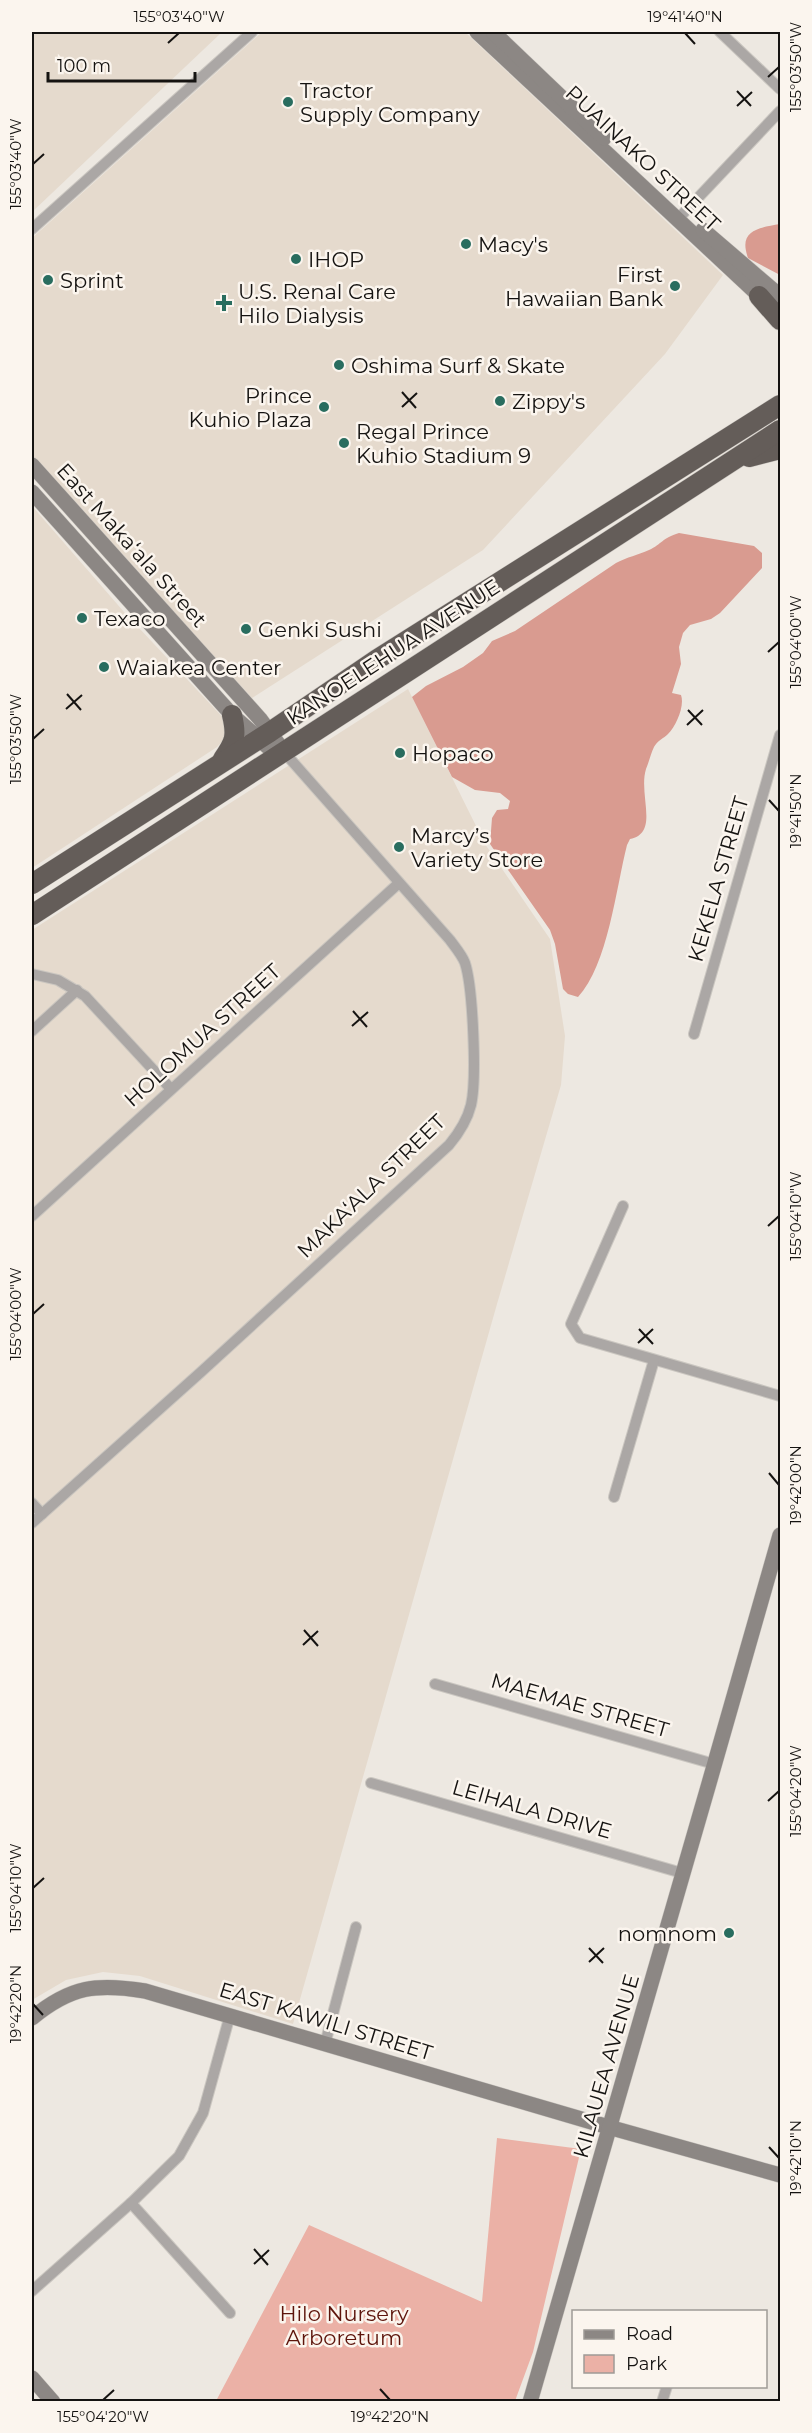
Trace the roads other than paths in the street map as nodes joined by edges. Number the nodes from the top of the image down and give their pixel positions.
1 (252, 32) edge
2 (477, 32) edge
3 (494, 32) edge
4 (720, 32) edge
5 (780, 89) edge
6 (780, 111) edge
7 (680, 217) junction
8 (32, 230) edge
9 (759, 296) joint
10 (780, 296) edge
11 (780, 318) edge
12 (779, 404) edge
13 (778, 437) edge
14 (32, 465) edge
15 (32, 492) edge
16 (232, 715) junction
17 (264, 735) junction
18 (780, 735) edge
19 (281, 754) junction
20 (221, 762) junction
21 (399, 883) junction
22 (32, 884) edge
23 (32, 915) edge
24 (32, 974) edge
25 (77, 990) junction
26 (32, 1030) edge
27 (694, 1034) dead end
28 (171, 1089) junction
29 (623, 1206) dead end
30 (32, 1216) edge
31 (654, 1360) junction
32 (780, 1396) edge
33 (614, 1497) dead end
34 (32, 1503) edge
35 (42, 1514) junction
36 (32, 1524) edge
37 (780, 1535) edge
38 (435, 1684) dead end
39 (714, 1764) junction
40 (371, 1783) dead end
41 (682, 1873) junction
42 (356, 1927) dead end
43 (230, 2015) junction
44 (32, 2018) edge
45 (325, 2044) junction
46 (612, 2128) junction
47 (780, 2175) edge
48 (131, 2203) junction
49 (32, 2291) edge
50 (230, 2313) dead end
51 (32, 2378) edge
52 (53, 2402) edge
53 (530, 2402) edge

1 - 8 street
2 - 7 street, PUAINAKO STREET
3 - 7 street, PUAINAKO STREET
4 - 5 street
6 - 7 street
7 - 9 street, PUAINAKO STREET
7 - 10 street, PUAINAKO STREET
9 - 11 highway
12 - 17 highway, KANOELEHUA AVENUE
13 - 19 highway, KANOELEHUA AVENUE
14 - 17 street, East Makaʻala Street
15 - 16 street, East Makaʻala Street
16 - 17 street, East Makaʻala Street
16 - 20 highway
17 - 19 street, East Makaʻala Street
17 - 20 highway, KANOELEHUA AVENUE
18 - 27 street, KEKELA STREET
19 - 21 street, MAKA‘ALA STREET
19 - 23 highway, KANOELEHUA AVENUE
20 - 22 highway, KANOELEHUA AVENUE
21 - 28 street, HOLOMUA STREET
21 - 35 street, MAKA‘ALA STREET
24 - 25 street
25 - 26 street
25 - 28 street
28 - 30 street, HOLOMUA STREET
29 - 31 street
31 - 32 street
31 - 33 street
34 - 35 street
35 - 36 street, MAKA‘ALA STREET
37 - 39 street, KILAUEA AVENUE
38 - 39 street, MAEMAE STREET
39 - 41 street, KILAUEA AVENUE
40 - 41 street, LEIHALA DRIVE
41 - 46 street, KILAUEA AVENUE
42 - 45 street
43 - 44 street, EAST KAWILI STREET
43 - 45 street, EAST KAWILI STREET
43 - 48 street
45 - 46 street, EAST KAWILI STREET
46 - 47 street, EAST KAWILI STREET
46 - 53 street, KILAUEA AVENUE
48 - 49 street
48 - 50 street
51 - 52 street

